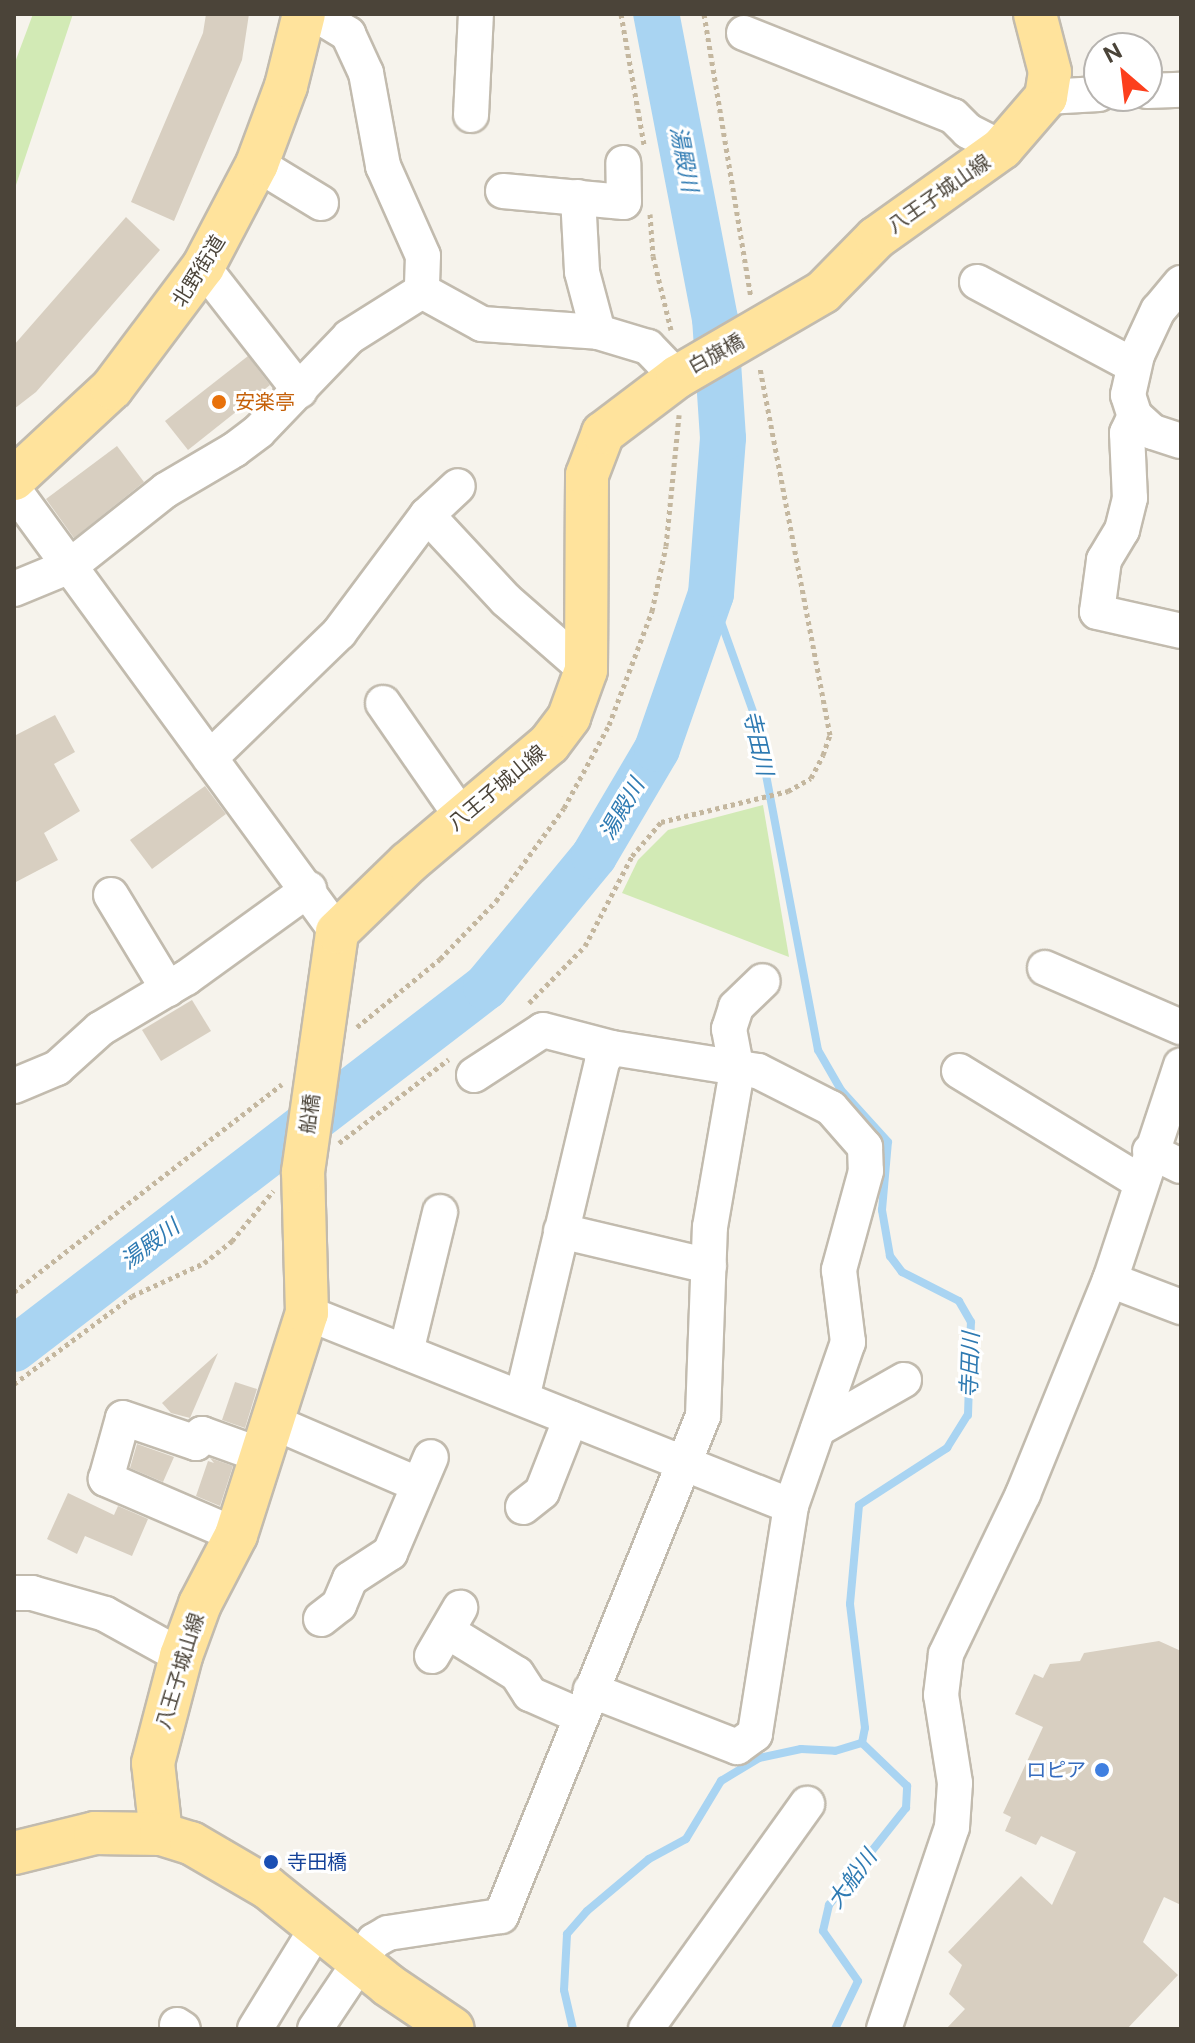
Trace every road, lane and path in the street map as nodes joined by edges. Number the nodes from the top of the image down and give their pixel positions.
1 (304, 14) edge
2 (315, 14) edge
3 (621, 14) edge
4 (704, 14) edge
5 (1035, 14) edge
6 (474, 15) edge
7 (744, 33) dead end
8 (1083, 95) edge
9 (1046, 97) junction
10 (471, 115) dead end
11 (1002, 148) junction
12 (635, 161) joint
13 (257, 164) junction
14 (503, 191) dead end
15 (578, 197) junction
16 (321, 203) dead end
17 (203, 267) junction
18 (977, 282) dead end
19 (1181, 283) edge
20 (422, 291) junction
21 (598, 332) junction
22 (756, 332) junction
23 (1134, 366) junction
24 (677, 377) junction
25 (300, 391) junction
26 (1135, 416) junction
27 (1181, 441) edge
28 (14, 479) edge
29 (458, 486) dead end
30 (14, 490) edge
31 (427, 515) junction
32 (70, 566) junction
33 (14, 589) edge
34 (1181, 631) edge
35 (586, 670) junction
36 (383, 703) dead end
37 (210, 758) junction
38 (462, 817) junction
39 (309, 889) junction
40 (111, 895) dead end
41 (337, 932) junction
42 (1045, 968) dead end
43 (763, 981) dead end
44 (168, 989) junction
45 (525, 1006) dead end
46 (1181, 1027) edge
47 (612, 1048) junction
48 (464, 1065) joint
49 (1181, 1065) edge
50 (737, 1071) junction
51 (959, 1071) dead end
52 (14, 1086) edge
53 (1145, 1166) junction
54 (1181, 1166) edge
55 (303, 1172) junction
56 (440, 1212) dead end
57 (561, 1231) junction
58 (709, 1266) junction
59 (1110, 1280) junction
60 (1181, 1307) edge
61 (307, 1313) junction
62 (406, 1352) junction
63 (904, 1380) dead end
64 (14, 1384) edge
65 (522, 1398) junction
66 (571, 1418) junction
67 (818, 1429) junction
68 (268, 1439) junction
69 (684, 1463) junction
70 (791, 1506) junction
71 (523, 1507) dead end
72 (236, 1535) junction
73 (14, 1593) edge
74 (321, 1619) dead end
75 (446, 1632) dead end
76 (181, 1656) junction
77 (586, 1703) junction
78 (807, 1804) dead end
79 (161, 1834) junction
80 (14, 1853) edge
81 (317, 1928) junction
82 (358, 1961) junction
83 (255, 2029) edge
84 (315, 2029) edge
85 (453, 2029) edge
86 (646, 2029) edge
87 (884, 2029) edge

1 - 13 main road, 北野街道
2 - 20 street
3 - 12 path
4 - 22 path
5 - 9 main road
6 - 10 street
7 - 11 street
8 - 9 street
9 - 11 main road, 八王子城山線
11 - 22 main road, 八王子城山線
12 - 15 street
13 - 16 street
13 - 17 main road, 北野街道
14 - 15 street
15 - 21 street
17 - 25 street
17 - 28 main road, 北野街道
18 - 23 street
19 - 23 street
20 - 21 street
20 - 25 street
21 - 24 street
22 - 24 main road, 白旗橋
22 - 45 path
23 - 26 street
24 - 35 main road, 八王子城山線
25 - 32 street
26 - 27 street
26 - 34 street
29 - 31 street
30 - 32 street
31 - 35 street
31 - 37 street
32 - 33 street
32 - 37 street
35 - 38 main road, 八王子城山線
36 - 38 street
37 - 39 street
38 - 41 main road, 八王子城山線
39 - 41 street
39 - 44 street
40 - 44 street
41 - 55 main road, 船橋
42 - 46 street
43 - 50 street
44 - 52 street
47 - 48 street
47 - 50 street
47 - 57 street
48 - 55 path
49 - 53 street
50 - 58 street
50 - 67 street
51 - 53 street
53 - 54 street
53 - 59 street
55 - 61 main road, 八王子城山線
55 - 64 path
56 - 62 street
57 - 58 street
57 - 65 street
58 - 69 street
59 - 60 street
59 - 87 street
61 - 62 street
61 - 68 main road, 八王子城山線
62 - 65 street
63 - 67 street
65 - 66 street
66 - 69 street
66 - 71 street
67 - 70 street
68 - 72 main road, 八王子城山線
68 - 72 street
68 - 74 street
69 - 70 street
69 - 77 street
70 - 77 street
72 - 76 main road, 八王子城山線
73 - 76 street
75 - 77 street
76 - 79 main road, 八王子城山線
77 - 82 street
78 - 86 street
79 - 80 main road
79 - 81 main road
81 - 82 main road
81 - 83 street
82 - 84 street
82 - 85 main road

